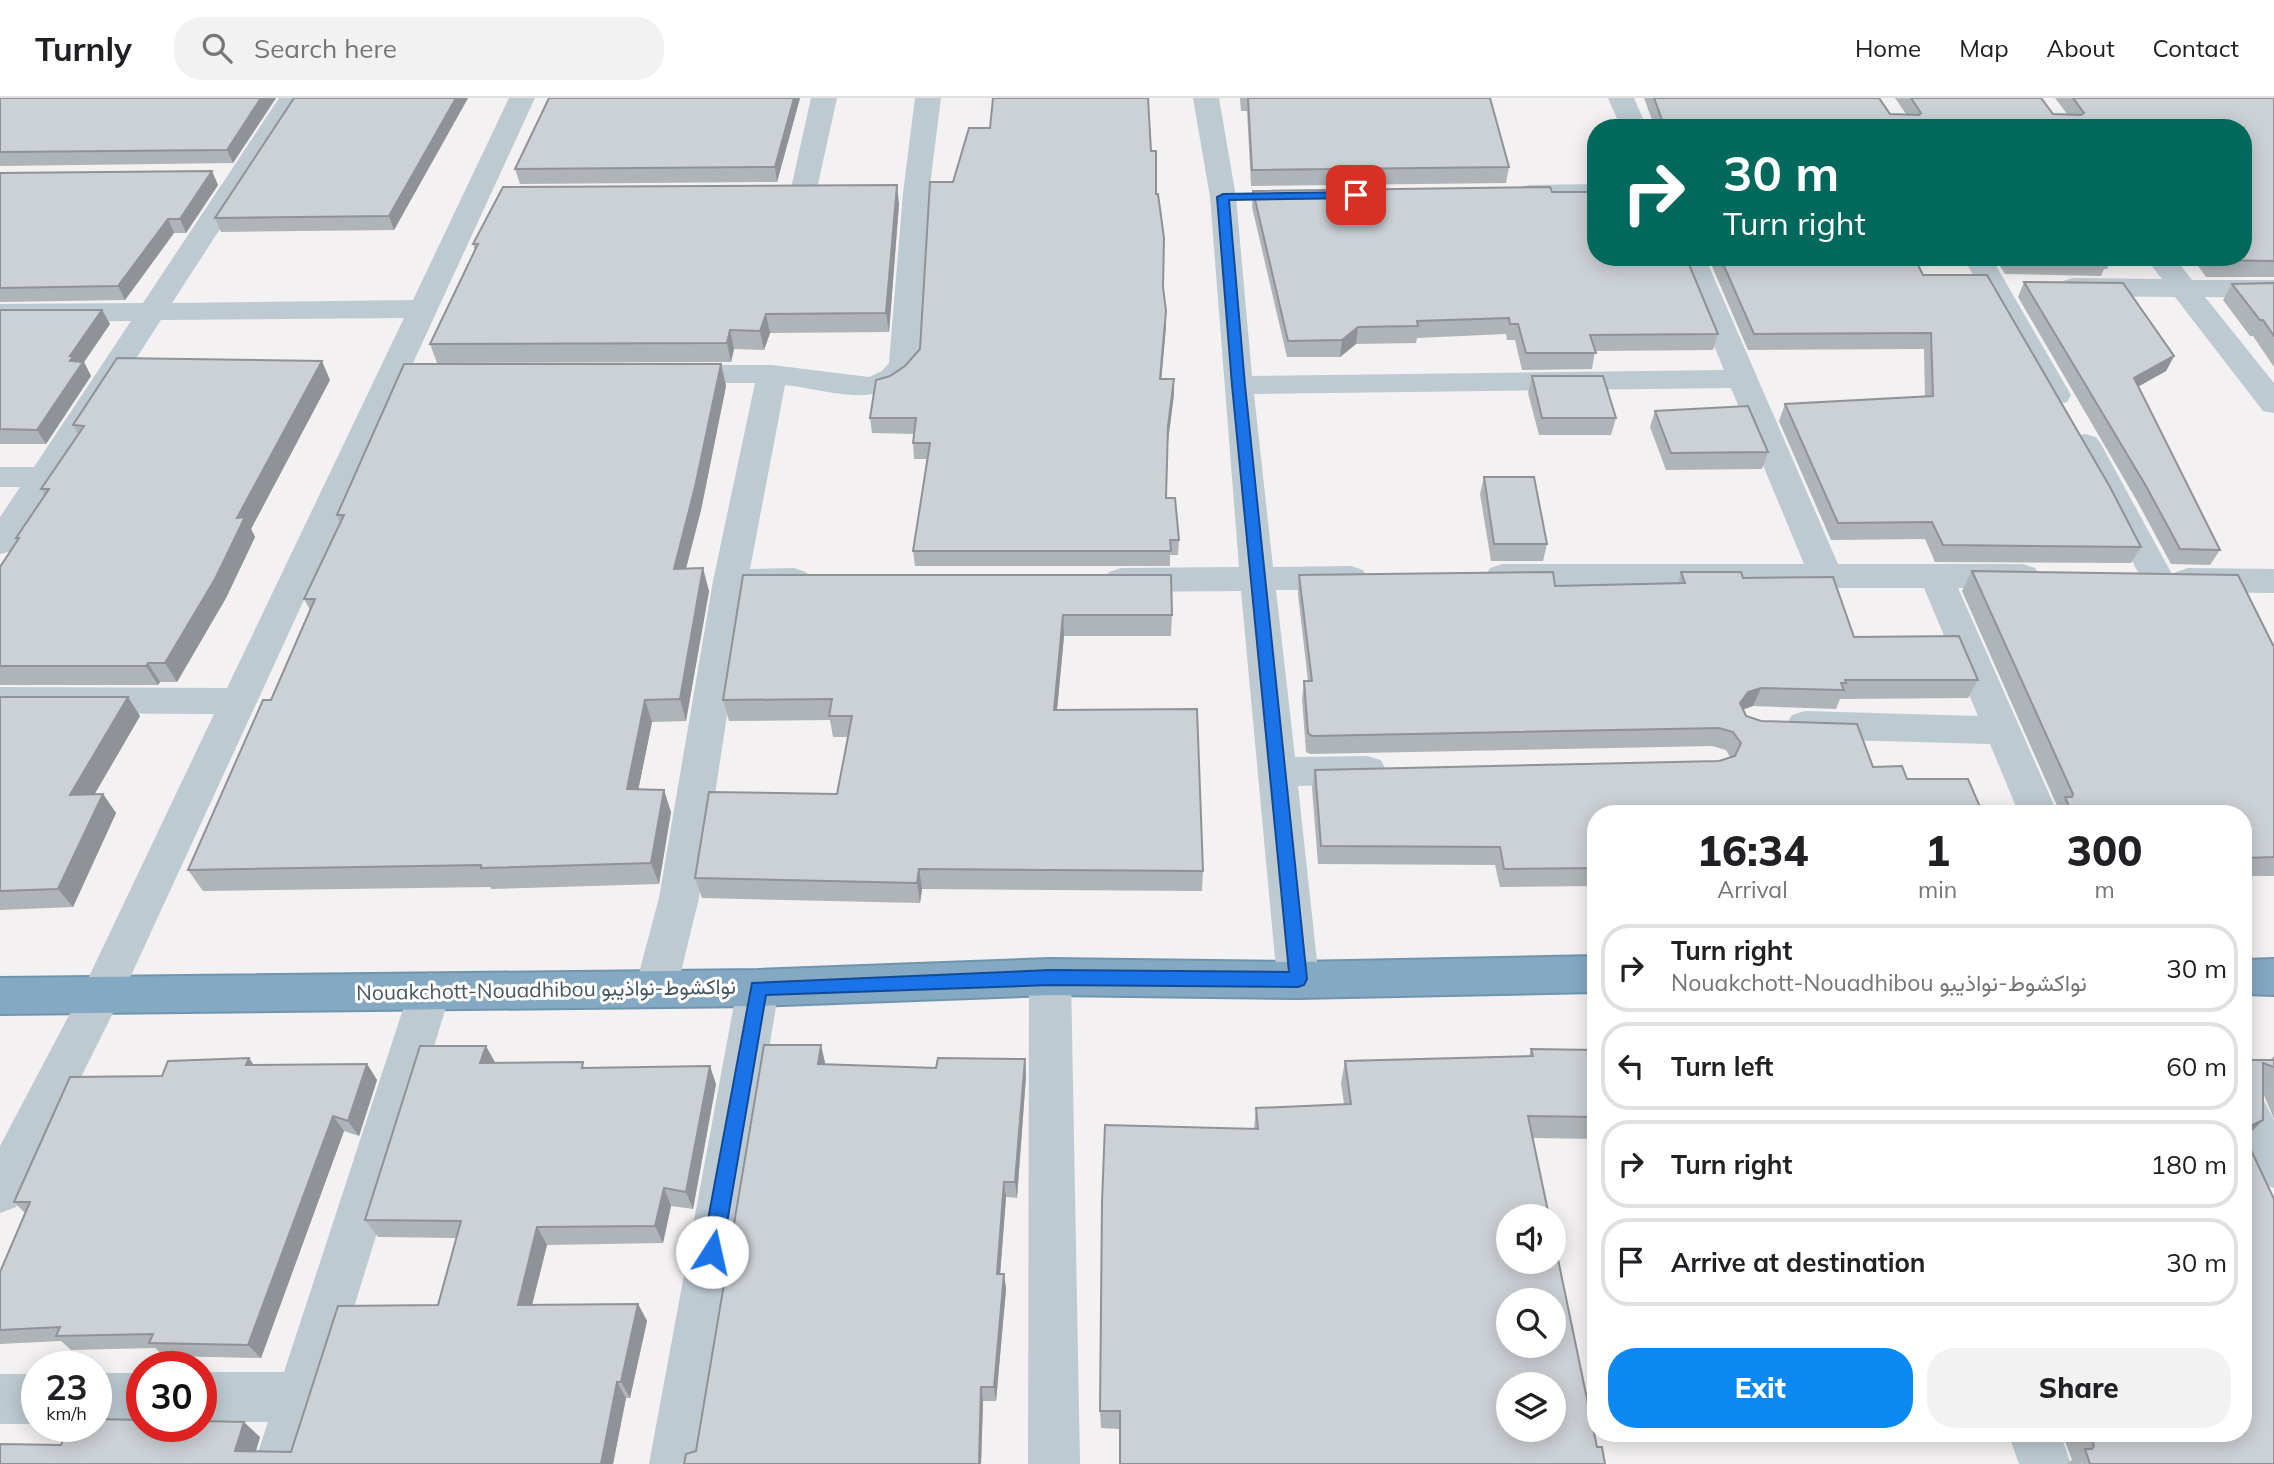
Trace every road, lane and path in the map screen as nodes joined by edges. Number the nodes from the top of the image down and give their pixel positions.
1 (292, 98) edge
2 (522, 98) edge
3 (824, 98) edge
4 (928, 98) edge
5 (1206, 98) edge
6 (1621, 98) edge
7 (1630, 119) edge
8 (1587, 192) edge
9 (1499, 193) edge
10 (775, 194) edge
11 (1695, 266) edge
12 (1990, 266) edge
13 (2166, 266) edge
14 (2020, 286) junction
15 (2184, 289) junction
16 (2274, 289) edge
17 (423, 309) junction
18 (153, 311) junction
19 (0, 313) edge
20 (636, 374) edge
21 (772, 374) junction
22 (1744, 379) junction
23 (1238, 385) junction
24 (2274, 404) edge
25 (0, 477) edge
26 (43, 477) junction
27 (0, 543) edge
28 (1465, 576) edge
29 (1936, 576) junction
30 (2053, 576) edge
31 (1382, 577) edge
32 (1827, 578) junction
33 (2119, 578) edge
34 (2158, 579) junction
35 (822, 580) edge
36 (1094, 580) edge
37 (730, 581) junction
38 (1259, 581) junction
39 (2264, 581) edge
40 (2274, 612) edge
41 (0, 700) edge
42 (239, 701) junction
43 (1768, 723) edge
44 (2002, 731) junction
45 (1404, 769) edge
46 (1279, 772) junction
47 (2035, 805) edge
48 (1587, 974) edge
49 (1050, 977) junction
50 (2252, 977) edge
51 (2274, 977) edge
52 (1298, 979) junction
53 (656, 988) junction
54 (758, 988) junction
55 (430, 991) junction
56 (102, 993) junction
57 (0, 996) edge
58 (2252, 1123) edge
59 (2274, 1167) edge
60 (0, 1192) edge
61 (302, 1396) junction
62 (217, 1397) edge
63 (0, 1399) edge
64 (21, 1399) edge
65 (2037, 1442) edge
66 (280, 1464) edge
67 (675, 1464) edge
68 (1054, 1464) edge
69 (2045, 1464) edge

1 - 18 street
2 - 17 street
3 - 10 street
4 - 21 street
5 - 23 street
6 - 7 street
8 - 9 street
11 - 22 street
12 - 14 street
13 - 15 street
14 - 15 street
14 - 34 street
15 - 16 street
15 - 24 street
17 - 18 street
17 - 42 street
18 - 19 street
18 - 26 street
20 - 21 street
21 - 37 street
22 - 23 street
22 - 32 street
23 - 38 street
25 - 26 street
26 - 27 street
28 - 32 street
29 - 30 street
29 - 32 street
29 - 44 street
31 - 38 street
33 - 34 street
34 - 39 street
35 - 37 street
36 - 38 street
37 - 53 street
38 - 46 street
39 - 40 street
41 - 42 street
42 - 56 street
43 - 44 street
44 - 47 street
45 - 46 street
46 - 52 street
48 - 52 highway, Nouakchott-Nouadhibou نواكشوط-نواذيبو
49 - 52 highway, Nouakchott-Nouadhibou نواكشوط-نواذيبو
49 - 54 highway, Nouakchott-Nouadhibou نواكشوط-نواذيبو
49 - 68 street
50 - 51 highway
53 - 54 highway, Nouakchott-Nouadhibou نواكشوط-نواذيبو
53 - 55 highway, Nouakchott-Nouadhibou نواكشوط-نواذيبو
54 - 67 street
55 - 56 highway, Nouakchott-Nouadhibou نواكشوط-نواذيبو
55 - 61 street
56 - 57 highway, Nouakchott-Nouadhibou نواكشوط-نواذيبو
56 - 60 street
58 - 59 street
61 - 62 street
61 - 66 street
63 - 64 street
65 - 69 street

